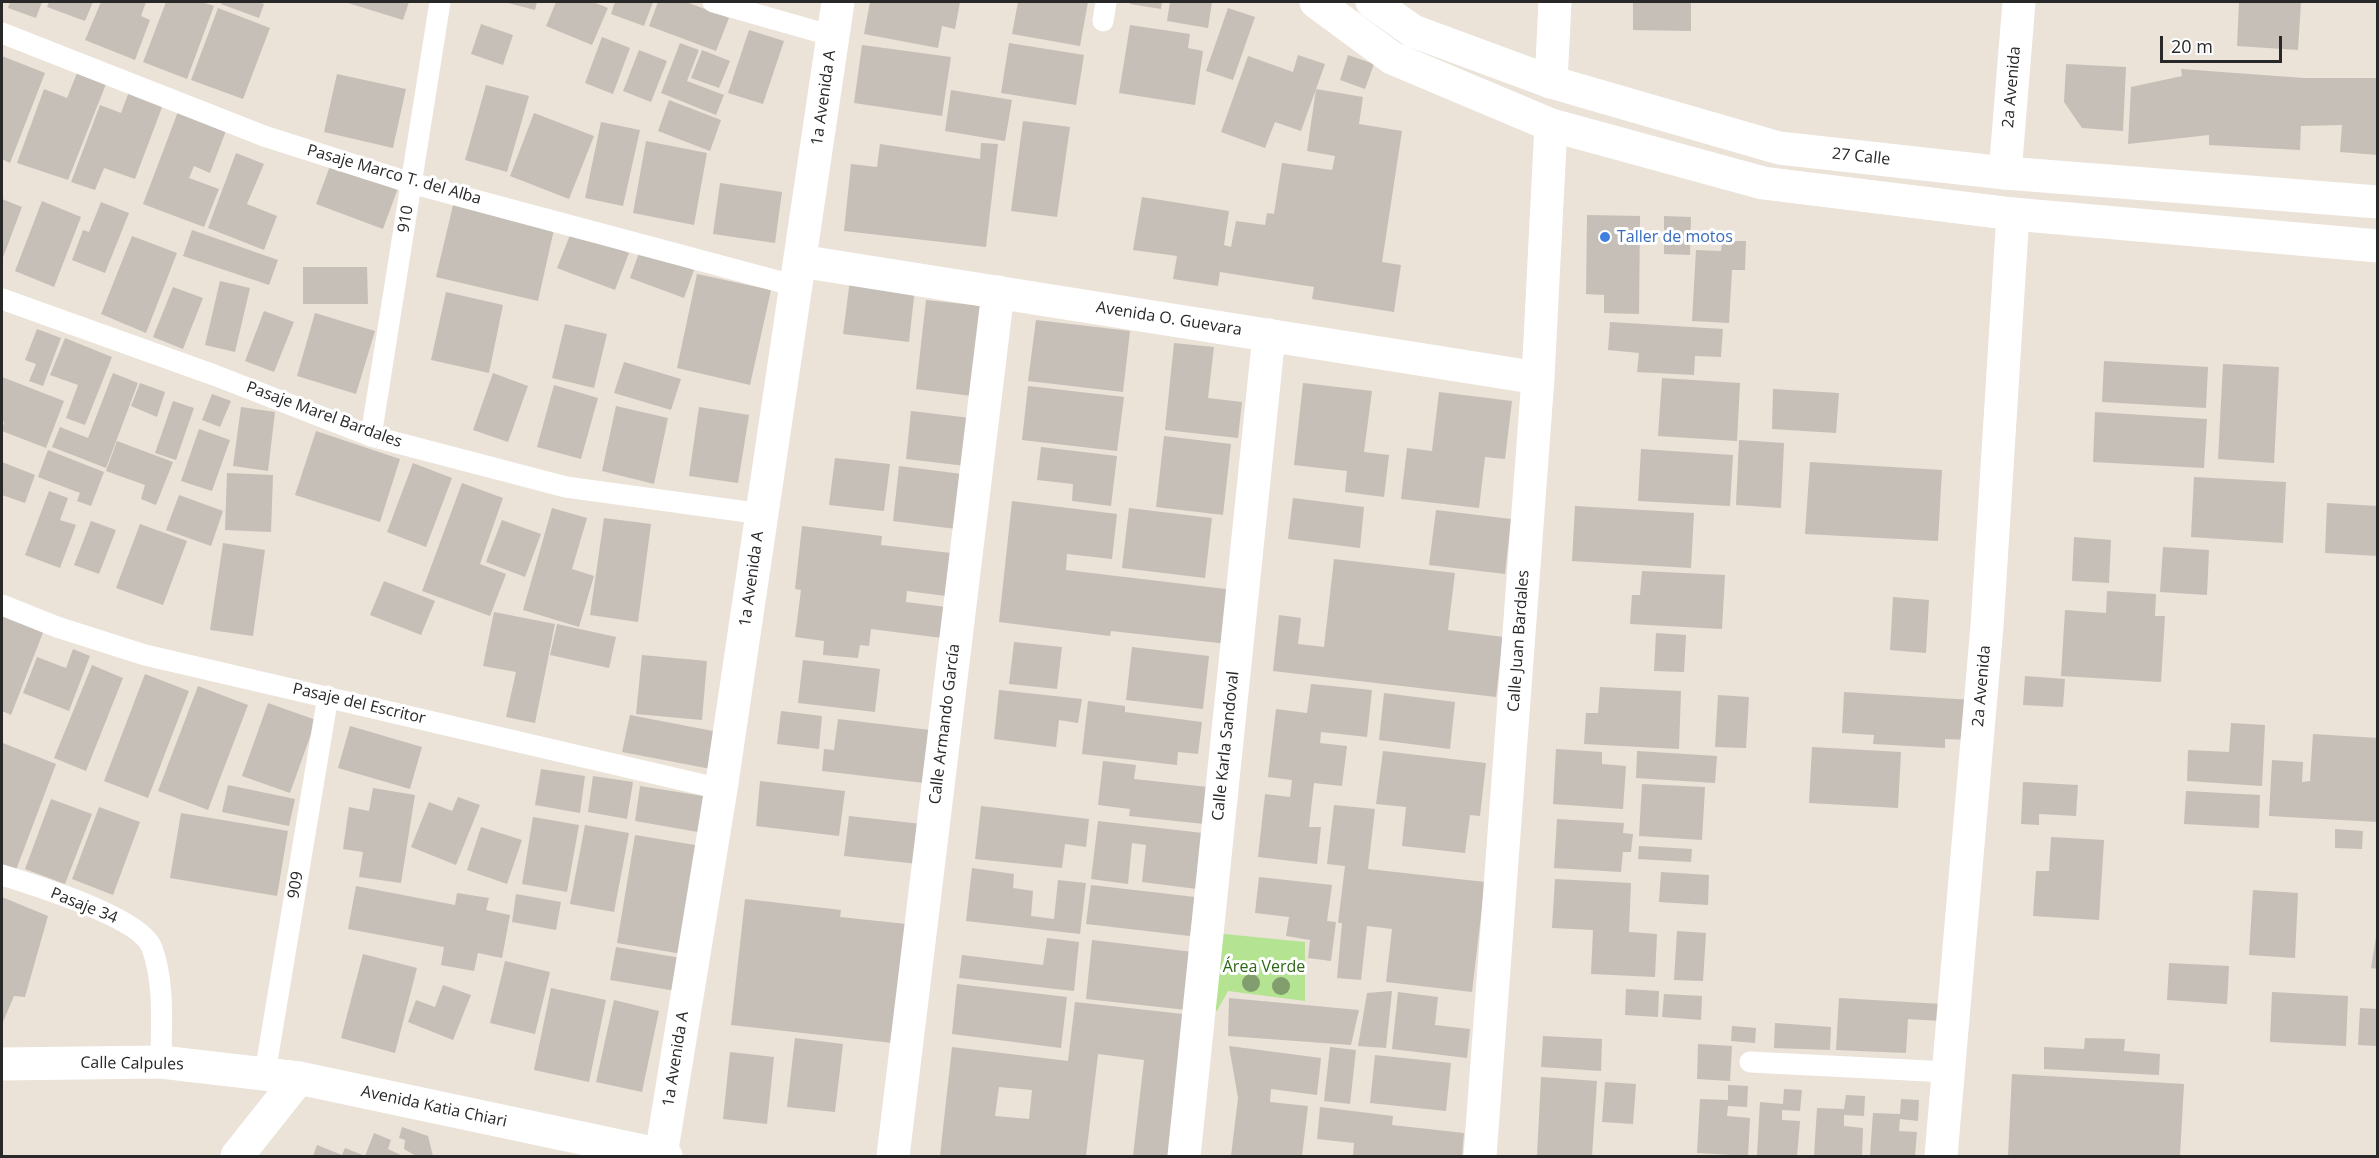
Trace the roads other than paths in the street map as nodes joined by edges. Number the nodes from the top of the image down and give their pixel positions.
1 (440, 2) edge
2 (713, 2) edge
3 (838, 2) edge
4 (1316, 2) edge
5 (1372, 2) edge
6 (1555, 2) edge
7 (2019, 2) edge
8 (2, 33) edge
9 (833, 36) junction
10 (1551, 82) junction
11 (1551, 125) junction
12 (2005, 173) junction
13 (411, 183) junction
14 (2378, 202) edge
15 (2013, 214) junction
16 (2378, 246) edge
17 (798, 273) junction
18 (998, 292) junction
19 (2, 299) edge
20 (1269, 335) junction
21 (1538, 378) junction
22 (371, 436) junction
23 (762, 514) junction
24 (2, 605) edge
25 (328, 696) junction
26 (721, 789) junction
27 (2, 875) edge
28 (160, 1062) junction
29 (1750, 1062) dead end
30 (2, 1065) edge
31 (1948, 1072) junction
32 (265, 1073) junction
33 (298, 1078) junction
34 (237, 1156) edge
35 (663, 1156) edge
36 (893, 1156) edge
37 (1184, 1156) edge
38 (1480, 1156) edge
39 (1941, 1156) edge

1 - 13 lane, 910
2 - 9 lane
3 - 9 street, 1a Avenida A
4 - 11 street
5 - 10 street, 27 Calle
6 - 10 street
7 - 12 street, 2a Avenida
8 - 13 lane, Pasaje Marco T. del Alba
9 - 17 street, 1a Avenida A
10 - 12 street, 27 Calle
11 - 15 street
11 - 21 street, Calle Juan Bardales
12 - 14 street, 27 Calle
13 - 17 lane, Pasaje Marco T. del Alba
13 - 22 lane, 910
15 - 16 street
15 - 31 street, 2a Avenida
17 - 18 street, Avenida O. Guevara
17 - 23 street, 1a Avenida A
18 - 20 street, Avenida O. Guevara
18 - 36 street, Calle Armando García
19 - 22 lane, Pasaje Marel Bardales
20 - 21 street, Avenida O. Guevara
20 - 37 street, Calle Karla Sandoval
21 - 38 street, Calle Juan Bardales
22 - 23 lane, Pasaje Marel Bardales
23 - 26 street, 1a Avenida A
24 - 25 lane, Pasaje del Escritor
25 - 26 lane, Pasaje del Escritor
25 - 32 lane, 909
26 - 35 street, 1a Avenida A
27 - 28 lane, Pasaje 34
28 - 30 street, Calle Calpules
28 - 32 street, Calle Calpules
29 - 31 lane
31 - 39 street, 2a Avenida
32 - 33 street, Calle Calpules
33 - 34 street
33 - 35 street, Avenida Katia Chiari

